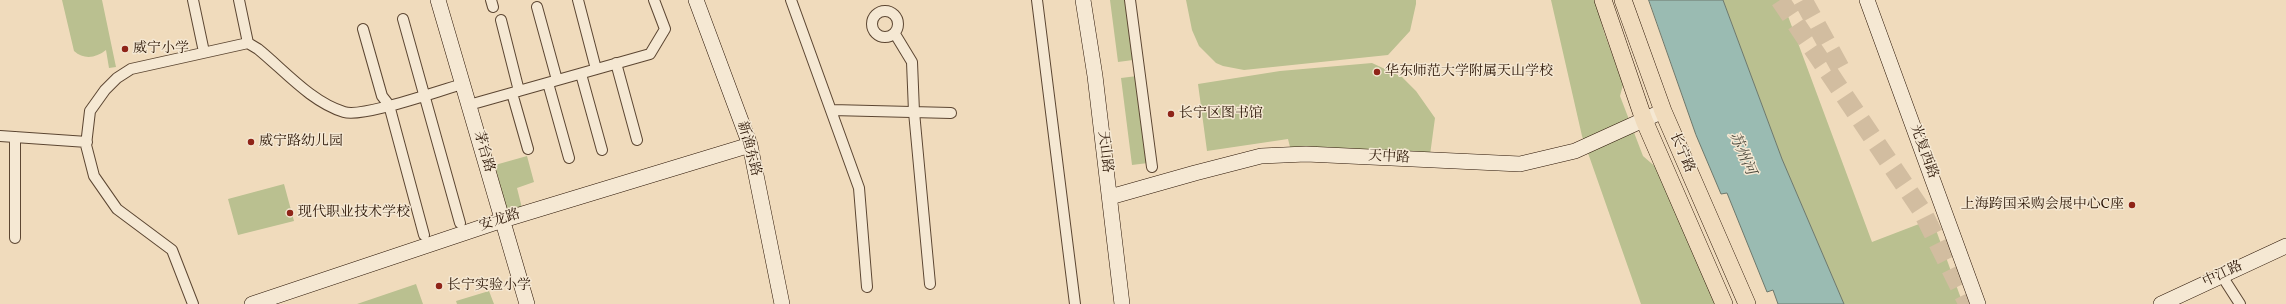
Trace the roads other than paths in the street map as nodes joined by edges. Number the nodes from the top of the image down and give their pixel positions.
1 (193, 0) edge
2 (239, 0) edge
3 (438, 0) edge
4 (578, 0) edge
5 (654, 0) edge
6 (696, 0) edge
7 (791, 0) edge
8 (1037, 0) edge
9 (1083, 0) edge
10 (1130, 0) edge
11 (1603, 0) edge
12 (1623, 0) edge
13 (1867, 0) edge
14 (538, 7) dead end
15 (403, 19) dead end
16 (501, 20) dead end
17 (363, 29) dead end
18 (895, 34) dead end
19 (248, 43) junction
20 (204, 52) junction
21 (616, 63) junction
22 (596, 69) junction
23 (580, 74) junction
24 (552, 82) junction
25 (463, 84) junction
26 (515, 92) junction
27 (425, 95) junction
28 (389, 105) junction
29 (469, 105) junction
30 (832, 110) junction
31 (1663, 111) junction
32 (914, 112) junction
33 (951, 113) dead end
34 (1644, 120) junction
35 (0, 136) edge
36 (15, 137) junction
37 (637, 140) dead end
38 (87, 142) junction
39 (750, 145) junction
40 (528, 149) dead end
41 (602, 150) dead end
42 (569, 158) dead end
43 (1152, 167) dead end
44 (1110, 197) junction
45 (503, 220) junction
46 (460, 224) dead end
47 (424, 235) dead end
48 (14, 238) dead end
49 (2286, 246) edge
50 (2222, 276) junction
51 (930, 284) dead end
52 (866, 287) dead end
53 (258, 303) edge
54 (193, 304) edge
55 (527, 304) edge
56 (782, 304) edge
57 (1075, 304) edge
58 (1122, 304) edge
59 (1724, 304) edge
60 (1746, 304) edge
61 (1978, 304) edge
62 (2161, 304) edge
63 (2240, 304) edge

1 - 20 street
2 - 19 street
3 - 25 street, 茅台路
4 - 22 street
5 - 21 street
6 - 39 street, 新渔东路
7 - 30 street
8 - 57 street
9 - 44 street, 天山路
10 - 43 street
11 - 34 main road, 长宁路
12 - 31 main road, 长宁路
13 - 61 street, 光复西路
14 - 24 street
15 - 27 street
16 - 26 street
17 - 28 street
18 - 32 street
19 - 20 street
19 - 28 street
20 - 38 street
21 - 22 street
21 - 37 street
22 - 23 street
23 - 24 street
23 - 41 street
24 - 26 street
24 - 42 street
25 - 27 street
25 - 29 street, 茅台路
26 - 29 street
26 - 40 street
27 - 28 street
27 - 46 street
28 - 47 street
29 - 45 street, 茅台路
30 - 32 street
30 - 52 street
31 - 34 street, 天中路
31 - 60 main road, 长宁路
32 - 33 street
32 - 51 street
34 - 44 street, 天中路
34 - 59 main road, 长宁路
35 - 36 street
36 - 38 street
36 - 48 street
38 - 54 street
39 - 45 street, 安龙路
39 - 56 street, 新渔东路
44 - 58 street, 天山路
45 - 53 street, 安龙路
45 - 55 street, 茅台路
49 - 50 street, 中江路
50 - 62 street, 中江路
50 - 63 street

